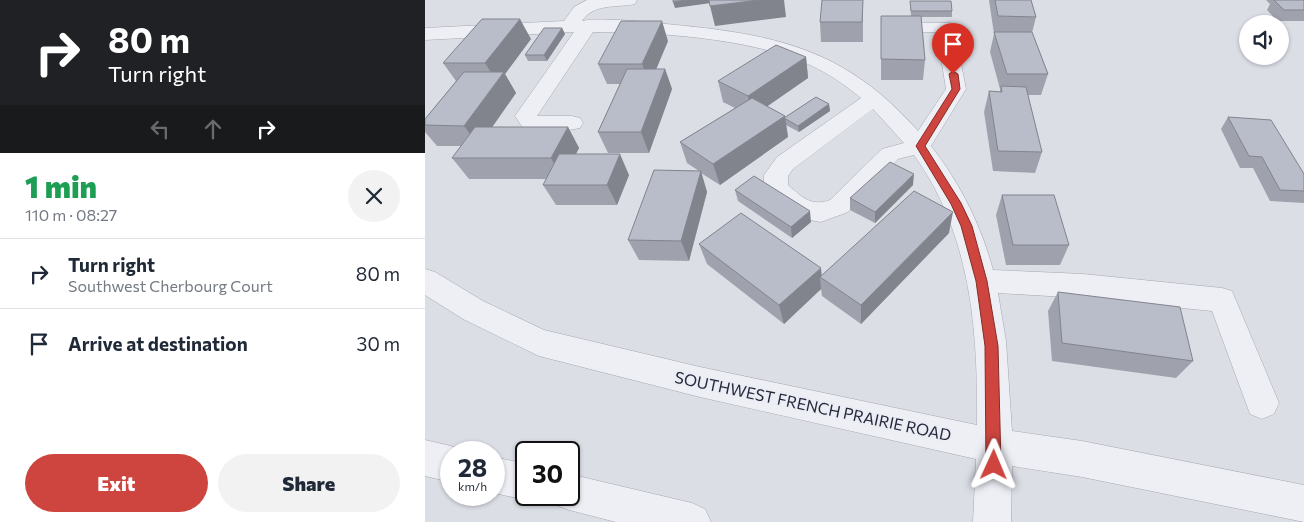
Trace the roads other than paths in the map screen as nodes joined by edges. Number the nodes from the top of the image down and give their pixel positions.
1 (629, 0) edge
2 (579, 24) junction
3 (890, 27) edge
4 (425, 34) edge
5 (873, 99) junction
6 (572, 123) dead end
7 (920, 146) junction
8 (425, 280) edge
9 (981, 281) junction
10 (1262, 403) dead end
11 (994, 446) junction
12 (425, 458) edge
13 (440, 461) edge
14 (580, 495) edge
15 (1304, 504) edge
16 (692, 522) edge
17 (992, 522) edge

1 - 2 street
2 - 4 street
2 - 5 street
2 - 6 street
3 - 7 street
5 - 7 street
5 - 7 street
7 - 9 street
8 - 11 street, SOUTHWEST FRENCH PRAIRIE ROAD
9 - 10 street
9 - 11 street
11 - 15 street, SOUTHWEST FRENCH PRAIRIE ROAD
11 - 17 street
12 - 13 street
14 - 16 street

